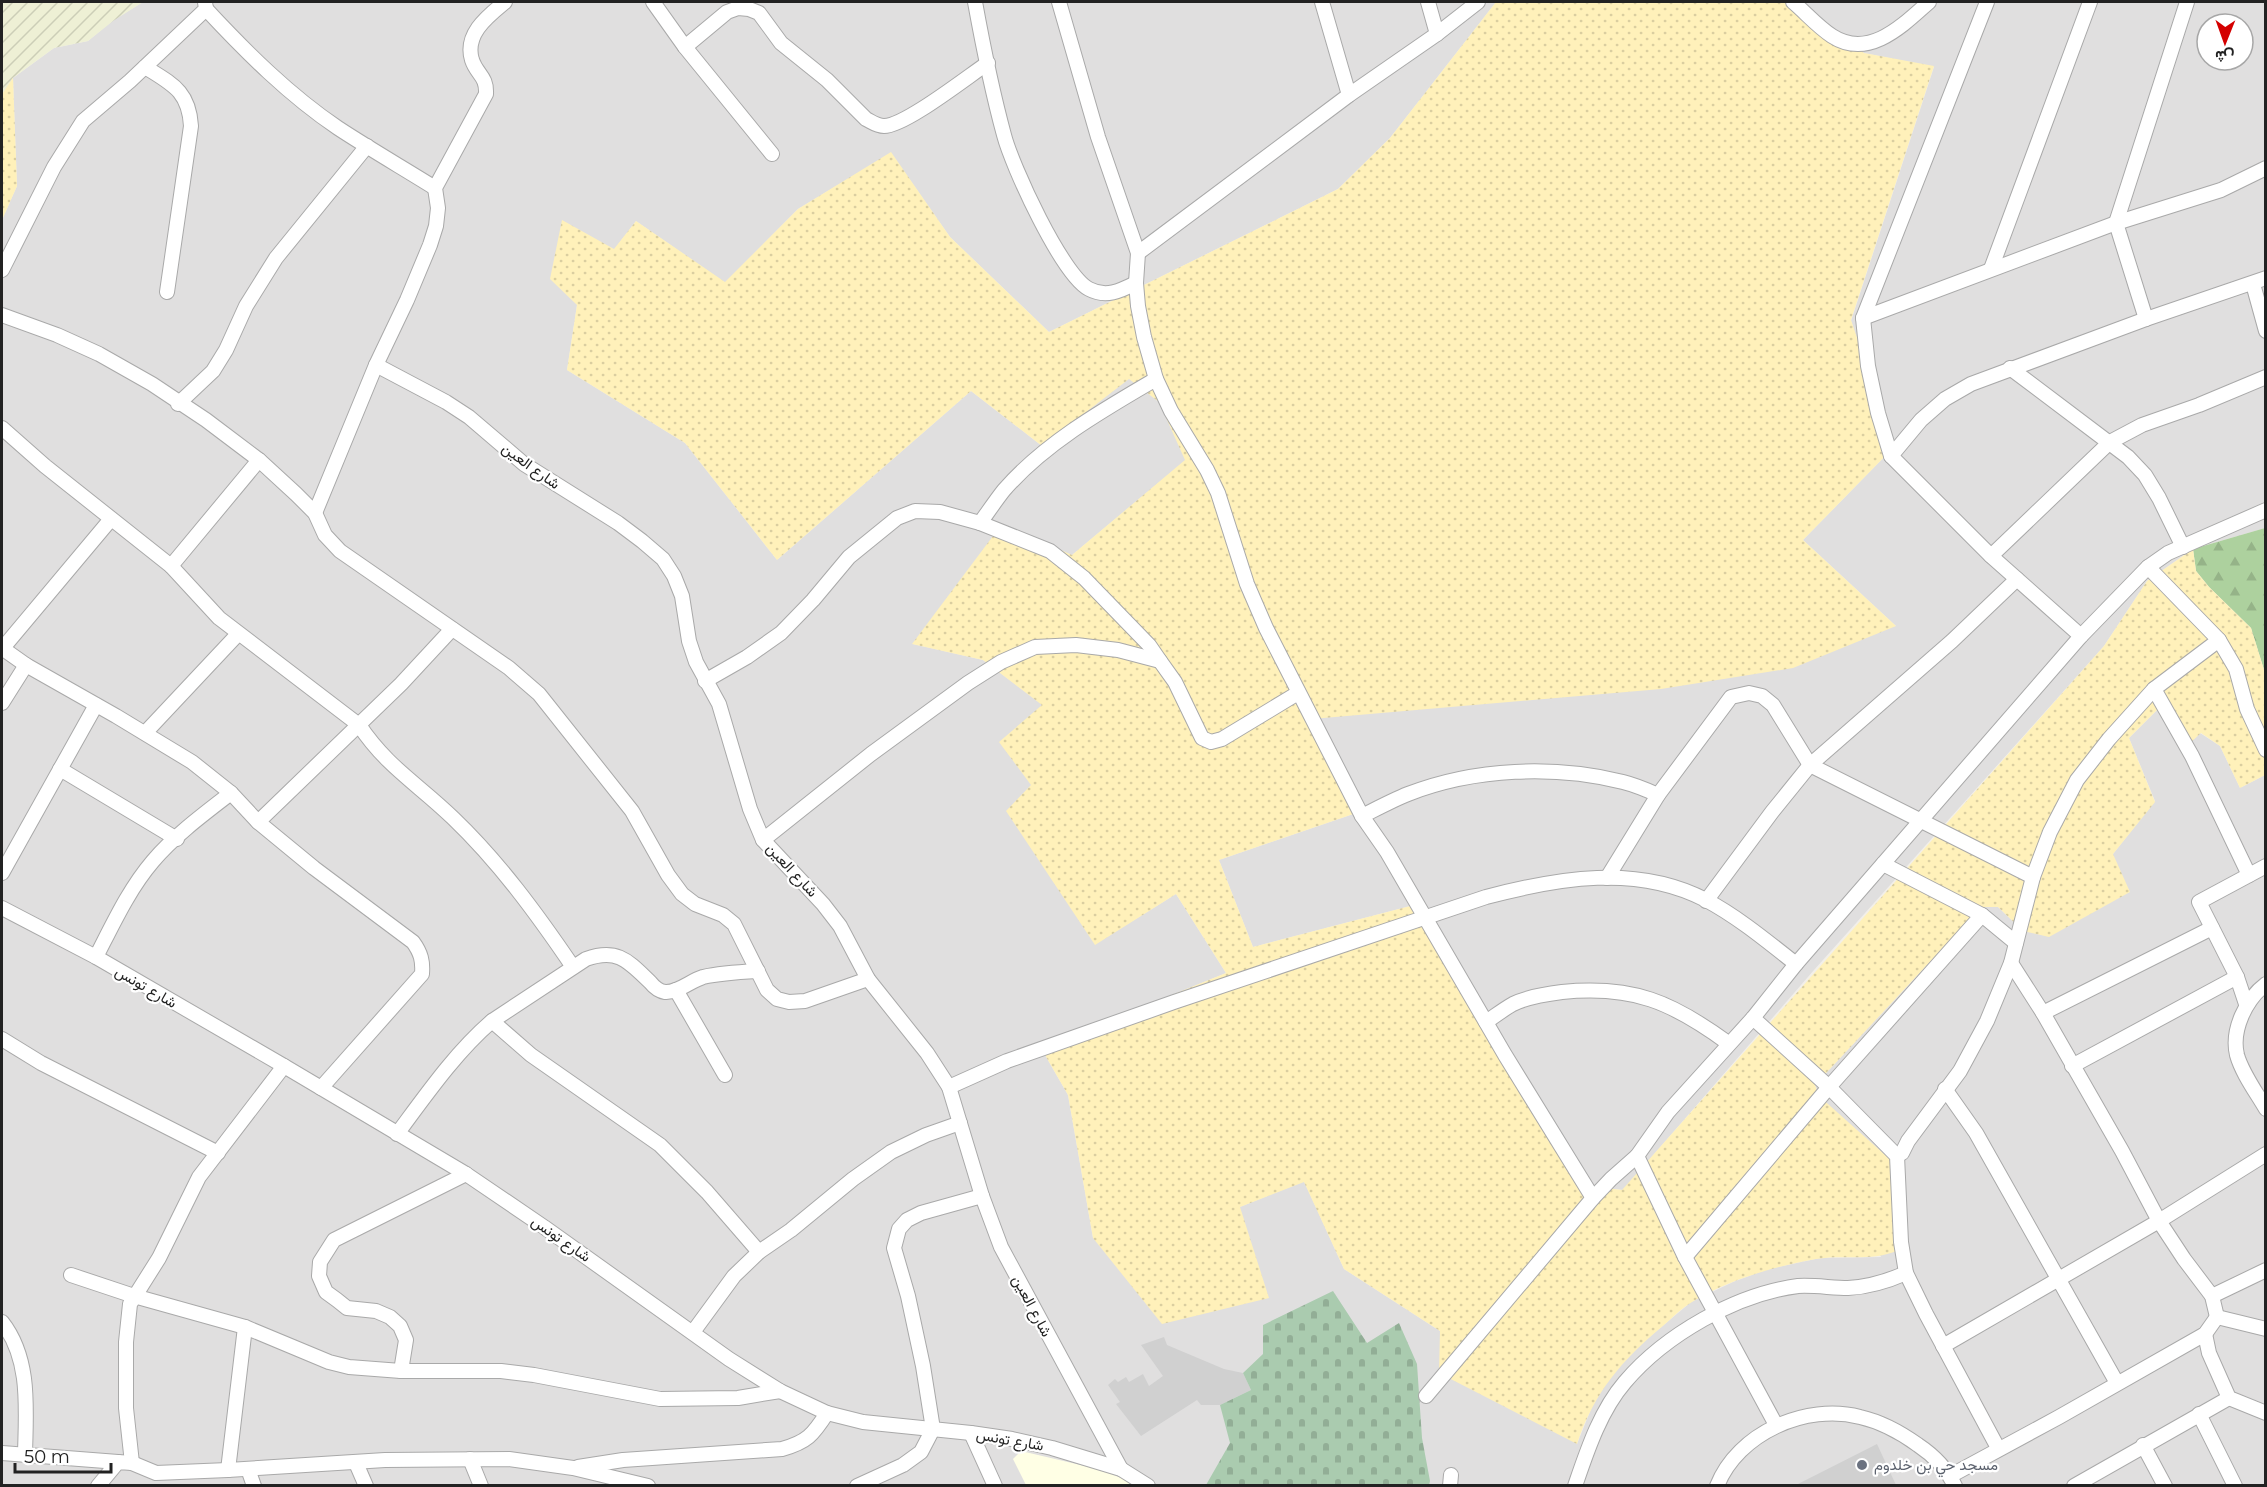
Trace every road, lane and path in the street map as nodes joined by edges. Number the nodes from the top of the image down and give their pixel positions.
1 (505, 2) edge
2 (975, 2) edge
3 (1059, 2) edge
4 (1322, 2) edge
5 (1428, 2) edge
6 (1478, 2) edge
7 (1793, 2) edge
8 (1929, 2) edge
9 (1987, 2) edge
10 (2090, 2) edge
11 (2187, 2) edge
12 (658, 4) edge
13 (205, 5) edge
14 (1437, 34) junction
15 (685, 47) junction
16 (988, 63) junction
17 (145, 67) junction
18 (1349, 95) junction
19 (367, 146) junction
20 (772, 154) dead end
21 (2265, 168) edge
22 (435, 188) junction
23 (2116, 223) junction
24 (1138, 253) junction
25 (1991, 269) junction
26 (2, 270) edge
27 (2259, 281) edge
28 (1136, 283) junction
29 (167, 292) dead end
30 (2, 315) edge
31 (1863, 318) junction
32 (2146, 319) junction
33 (2265, 331) edge
34 (376, 365) junction
35 (2010, 368) junction
36 (2265, 377) edge
37 (1156, 379) junction
38 (178, 404) junction
39 (2, 428) edge
40 (2110, 442) junction
41 (1891, 456) junction
42 (259, 460) junction
43 (2265, 510) edge
44 (315, 513) junction
45 (111, 519) junction
46 (980, 523) junction
47 (2183, 547) junction
48 (1991, 556) junction
49 (171, 566) junction
50 (2148, 567) junction
51 (2017, 579) junction
52 (452, 629) junction
53 (238, 634) junction
54 (2081, 636) junction
55 (2219, 640) junction
56 (2, 649) edge
57 (1160, 661) junction
58 (26, 665) junction
59 (705, 681) junction
60 (2154, 689) junction
61 (1298, 693) junction
62 (2, 703) edge
63 (96, 705) junction
64 (359, 725) junction
65 (145, 733) junction
66 (2265, 750) edge
67 (1810, 765) junction
68 (60, 769) junction
69 (231, 793) junction
70 (1658, 795) junction
71 (1362, 816) junction
72 (1921, 820) junction
73 (258, 822) junction
74 (177, 838) junction
75 (764, 840) junction
76 (1883, 864) junction
77 (2265, 866) edge
78 (2, 873) edge
79 (2249, 875) junction
80 (2033, 877) junction
81 (1607, 878) junction
82 (1706, 901) junction
83 (2, 908) edge
84 (1982, 915) junction
85 (1425, 917) junction
86 (2212, 928) junction
87 (2016, 943) junction
88 (96, 957) junction
89 (2011, 963) junction
90 (1796, 964) junction
91 (573, 967) junction
92 (758, 971) junction
93 (2237, 977) junction
94 (868, 979) junction
95 (2265, 984) edge
96 (676, 990) junction
97 (2246, 1004) junction
98 (2043, 1013) junction
99 (1753, 1018) junction
100 (492, 1021) junction
101 (1486, 1022) junction
102 (2, 1039) edge
103 (1728, 1043) junction
104 (284, 1066) junction
105 (2072, 1066) junction
106 (725, 1075) dead end
107 (949, 1087) junction
108 (1829, 1087) junction
109 (321, 1088) junction
110 (1945, 1089) junction
111 (2265, 1109) edge
112 (960, 1123) junction
113 (397, 1134) junction
114 (218, 1153) junction
115 (2265, 1154) edge
116 (1637, 1156) junction
117 (1897, 1156) junction
118 (466, 1174) junction
119 (982, 1196) junction
120 (1593, 1198) junction
121 (2159, 1221) junction
122 (759, 1252) junction
123 (1685, 1257) junction
124 (2265, 1270) edge
125 (1906, 1273) junction
126 (71, 1275) dead end
127 (2059, 1278) junction
128 (134, 1296) junction
129 (2212, 1296) junction
130 (1716, 1312) junction
131 (2217, 1317) junction
132 (2, 1322) edge
133 (245, 1327) junction
134 (2265, 1329) edge
135 (693, 1332) junction
136 (2205, 1334) junction
137 (1942, 1346) junction
138 (401, 1371) junction
139 (2117, 1383) junction
140 (780, 1391) junction
141 (1426, 1396) dead end
142 (2229, 1398) junction
143 (827, 1413) junction
144 (2265, 1413) edge
145 (2199, 1414) junction
146 (1776, 1425) junction
147 (933, 1429) junction
148 (971, 1433) junction
149 (2143, 1445) junction
150 (1998, 1448) junction
151 (2, 1453) edge
152 (26, 1454) junction
153 (470, 1459) junction
154 (118, 1462) junction
155 (357, 1462) junction
156 (132, 1464) junction
157 (573, 1468) junction
158 (248, 1469) junction
159 (1120, 1469) junction
160 (228, 1470) junction
161 (157, 1479) edge
162 (1953, 1480) edge
163 (98, 1485) edge
164 (254, 1485) edge
165 (366, 1485) edge
166 (482, 1485) edge
167 (648, 1485) edge
168 (857, 1485) edge
169 (995, 1485) edge
170 (1148, 1485) edge
171 (1575, 1485) edge
172 (1717, 1485) edge
173 (2074, 1485) edge
174 (2165, 1485) edge
175 (2235, 1485) edge

1 - 22 street
2 - 16 street
3 - 24 street
4 - 18 street
5 - 14 street
6 - 14 street
7 - 8 street
9 - 31 street
10 - 25 street
11 - 23 street
12 - 15 street
13 - 17 street
13 - 19 street
14 - 18 street
15 - 16 street
15 - 20 street
16 - 28 street
17 - 26 street
17 - 29 street
18 - 24 street
19 - 22 street
19 - 38 street
21 - 23 street
22 - 34 street
23 - 25 street
23 - 32 street
24 - 28 street
25 - 31 street
27 - 32 street
27 - 33 street
28 - 37 street
30 - 38 street
31 - 41 street
32 - 35 street
34 - 44 street
34 - 59 street, شارع العين
35 - 40 street
35 - 41 street
36 - 40 street
37 - 46 street
37 - 61 street
38 - 42 street
39 - 45 street
40 - 47 street
40 - 48 street
41 - 48 street
42 - 44 street
42 - 49 street
43 - 47 street
44 - 52 street
45 - 49 street
45 - 56 street
46 - 57 street
46 - 59 street
47 - 50 street
48 - 51 street
49 - 53 street
50 - 54 street
50 - 55 street
51 - 54 street
51 - 67 street
52 - 64 street
52 - 92 street
53 - 64 street
53 - 65 street
54 - 72 street
55 - 60 street
55 - 66 street
56 - 58 street
57 - 61 street
57 - 75 street
58 - 62 street
58 - 63 street
59 - 75 street, شارع العين
60 - 79 street
60 - 80 street
61 - 71 street
63 - 65 street
63 - 68 street
64 - 73 street
64 - 91 street
65 - 69 street
67 - 70 street
67 - 72 street
67 - 82 street
68 - 74 street
68 - 78 street
69 - 73 street
69 - 74 street
70 - 71 street
70 - 81 street
71 - 85 street
72 - 76 street
72 - 80 street
73 - 109 street
74 - 88 street
75 - 94 street, شارع العين
76 - 84 street
76 - 90 street
77 - 79 street
79 - 86 street
80 - 87 street
81 - 82 street
81 - 85 street
82 - 90 street
83 - 88 street, شارع تونس
84 - 87 street
84 - 108 street
85 - 101 street
85 - 107 street
86 - 93 street
86 - 98 street
87 - 89 street
88 - 104 street, شارع تونس
89 - 98 street
89 - 110 street
90 - 99 street
91 - 96 street
91 - 100 street
92 - 94 street
92 - 96 street
93 - 97 street
93 - 105 street
94 - 107 street, شارع العين
95 - 97 street
96 - 106 street
97 - 111 street
98 - 105 street
99 - 103 street
99 - 108 street
100 - 113 street
100 - 122 street
101 - 103 street
101 - 120 street
102 - 114 street
103 - 116 street
104 - 109 street, شارع تونس
104 - 114 street
105 - 121 street
107 - 112 street, شارع العين
108 - 117 street
108 - 123 street
109 - 113 street, شارع تونس
110 - 117 street
110 - 127 street
112 - 119 street, شارع العين
112 - 122 street
113 - 118 street, شارع تونس
114 - 128 street
115 - 121 street
116 - 120 street
116 - 123 street
117 - 125 street
118 - 135 street, شارع تونس
118 - 138 street
119 - 147 street
119 - 159 street, شارع العين
120 - 141 street
121 - 127 street
121 - 129 street
122 - 135 street
123 - 130 street
124 - 129 street
125 - 130 street
125 - 137 street
126 - 128 street
127 - 137 street
127 - 139 street
128 - 133 street
128 - 156 street
129 - 131 street
130 - 146 street
130 - 171 street
131 - 134 street
131 - 136 street
132 - 152 street
133 - 138 street
133 - 160 street
135 - 140 street, شارع تونس
136 - 139 street
136 - 142 street
137 - 150 street
138 - 140 street
139 - 150 street
140 - 143 street, شارع تونس
142 - 144 street
142 - 145 street
143 - 147 street, شارع تونس
143 - 157 street
145 - 149 street
145 - 175 street
146 - 162 street
146 - 172 street
147 - 148 street, شارع تونس
147 - 168 street
148 - 159 street, شارع تونس
148 - 169 street
149 - 173 street
149 - 174 street
150 - 162 street
151 - 152 street
152 - 154 street
153 - 155 street
153 - 157 street
153 - 166 street
154 - 156 street
154 - 163 street
155 - 158 street
155 - 165 street
156 - 161 street
157 - 167 street
158 - 160 street
158 - 164 street
159 - 170 street, شارع تونس
160 - 161 street

